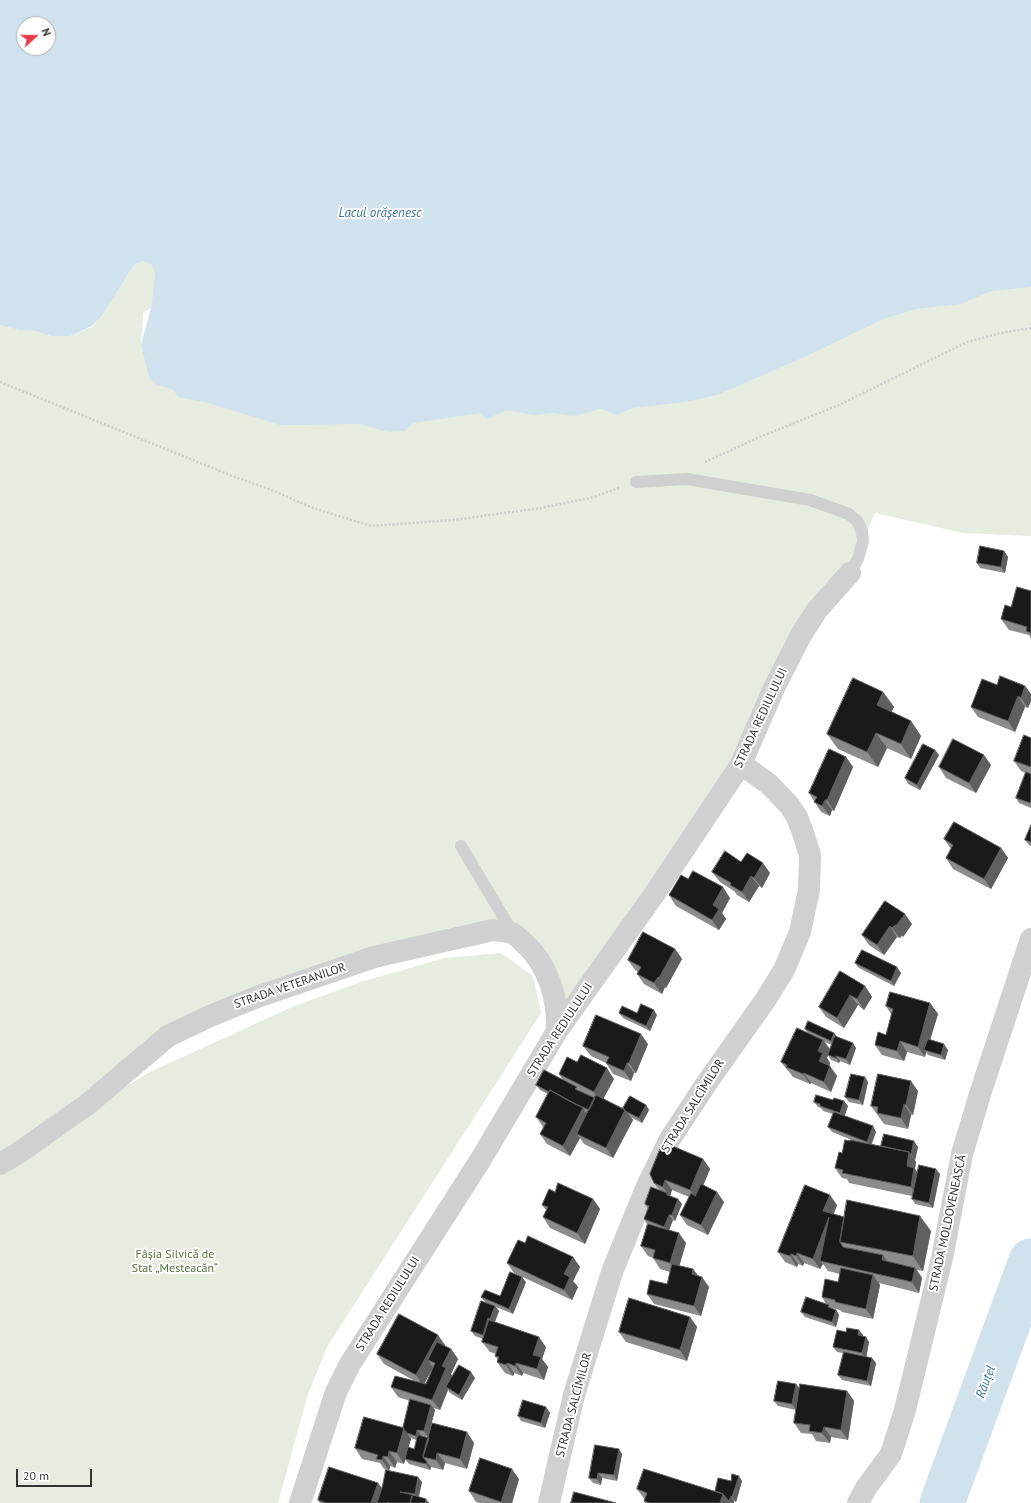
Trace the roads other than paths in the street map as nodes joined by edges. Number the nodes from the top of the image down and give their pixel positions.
1 (636, 482) road end
2 (850, 573) joint
3 (741, 764) junction
4 (460, 846) dead end
5 (513, 933) junction
6 (1031, 939) edge
7 (557, 1031) junction
8 (0, 1164) edge
9 (300, 1503) edge
10 (549, 1503) edge
11 (858, 1503) edge

1 - 2 lane
2 - 3 street, STRADA REDIULULUI
3 - 7 street, STRADA REDIULULUI
3 - 10 street, STRADA SALCÎMILOR
4 - 5 lane
5 - 7 street
5 - 8 street, STRADA VETERANILOR
6 - 11 street, STRADA MOLDOVENEASCĂ
7 - 9 street, STRADA REDIULULUI

